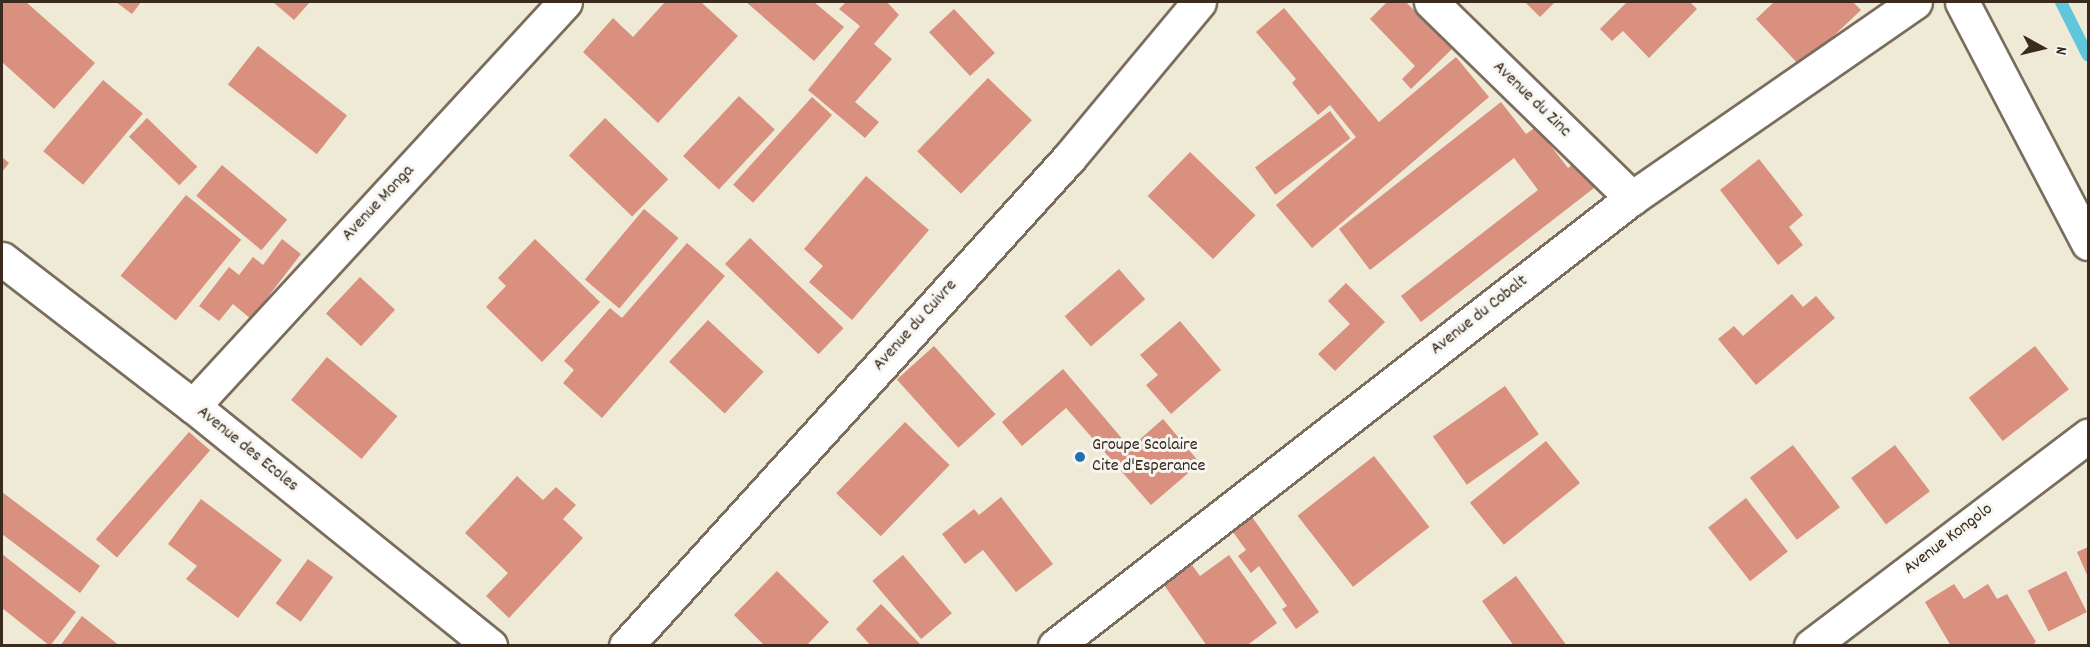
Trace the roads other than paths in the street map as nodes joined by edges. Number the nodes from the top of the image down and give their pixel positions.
1 (565, 2) edge
2 (1199, 2) edge
3 (1431, 2) edge
4 (1916, 2) edge
5 (1962, 2) edge
6 (1632, 198) junction
7 (2088, 243) edge
8 (2, 259) edge
9 (193, 406) junction
10 (2088, 436) edge
11 (468, 640) edge
12 (626, 645) edge
13 (1055, 645) edge
14 (1811, 645) edge

1 - 9 street, Avenue Monga
2 - 12 street, Avenue du Cuivre
3 - 6 street, Avenue du Zinc
4 - 6 street, Avenue du Cobalt
5 - 7 street
6 - 13 street, Avenue du Cobalt
8 - 9 street, Avenue des Ecoles
9 - 11 street, Avenue des Ecoles
10 - 14 street, Avenue Kongolo

